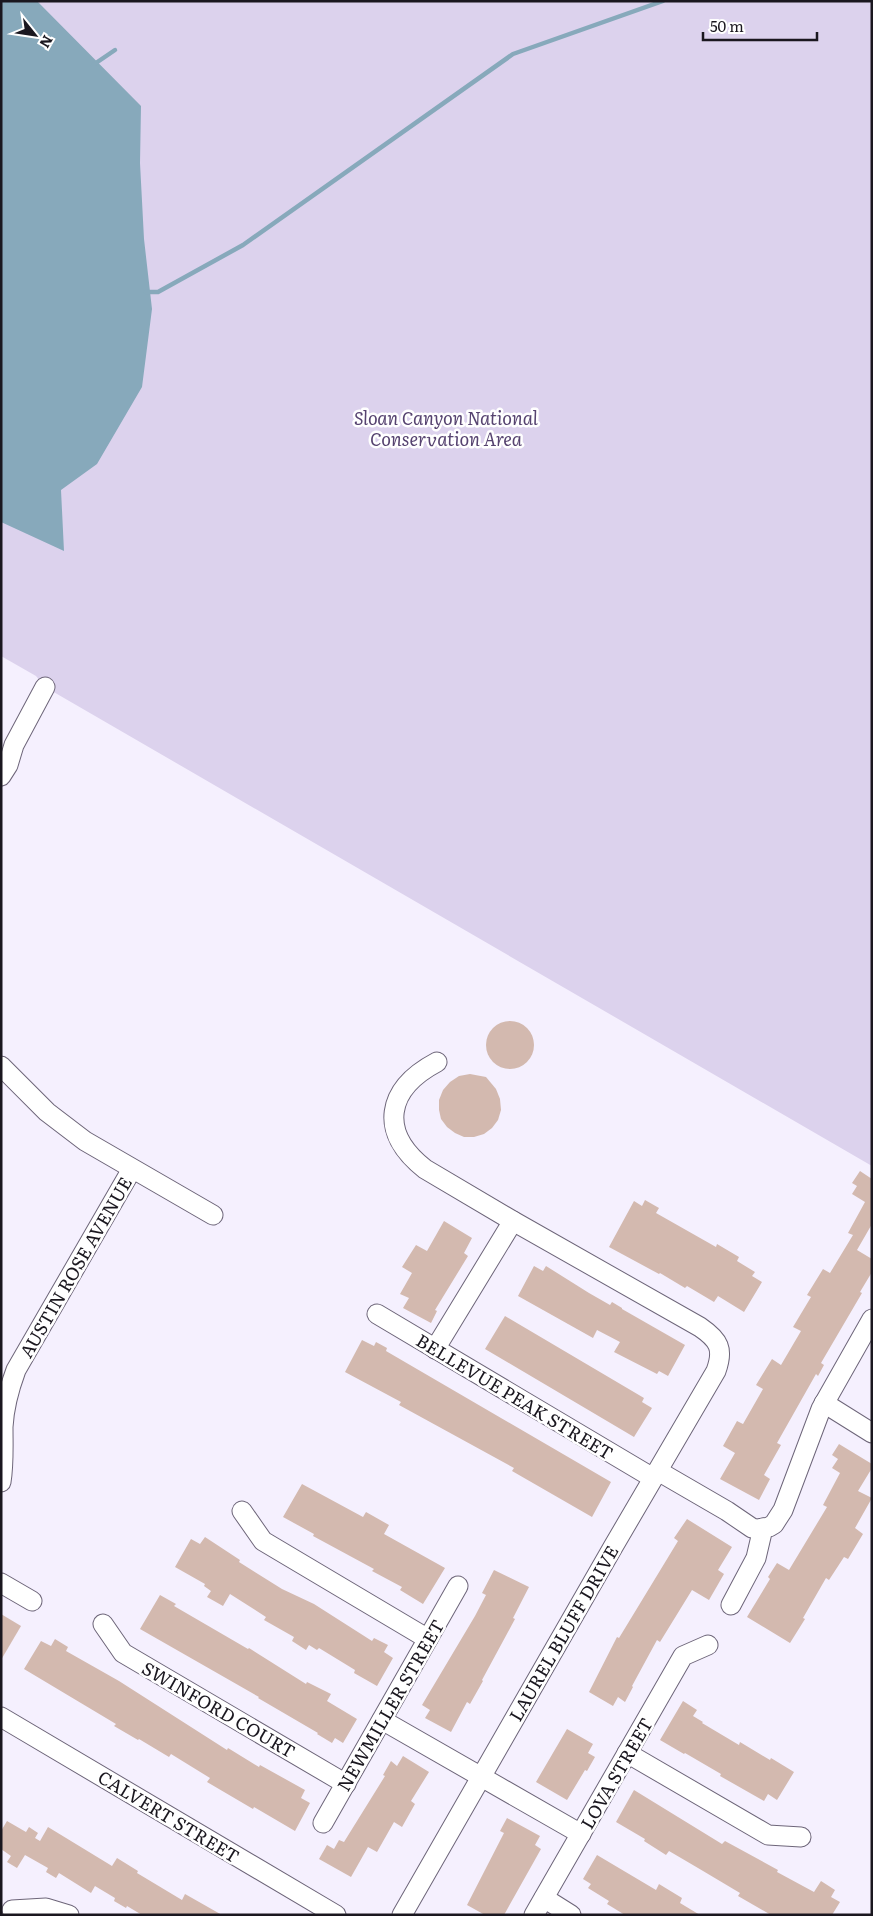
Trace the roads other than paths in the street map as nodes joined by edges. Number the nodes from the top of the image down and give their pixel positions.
1 (46, 687) dead end
2 (3, 768) edge
3 (437, 1062) dead end
4 (1, 1066) edge
5 (132, 1169) junction
6 (213, 1215) dead end
7 (512, 1221) junction
8 (377, 1314) dead end
9 (872, 1319) edge
10 (435, 1349) junction
11 (824, 1403) junction
12 (872, 1433) edge
13 (656, 1474) junction
14 (1, 1482) edge
15 (242, 1511) dead end
16 (763, 1528) junction
17 (1, 1583) edge
18 (458, 1586) dead end
19 (32, 1601) dead end
20 (731, 1605) dead end
21 (103, 1624) dead end
22 (428, 1639) junction
23 (708, 1645) dead end
24 (382, 1720) junction
25 (3, 1722) edge
26 (627, 1753) junction
27 (481, 1777) junction
28 (346, 1784) junction
29 (322, 1823) dead end
30 (581, 1834) junction
31 (801, 1837) dead end
32 (544, 1898) junction
33 (12, 1910) dead end
34 (69, 1915) edge
35 (336, 1915) edge
36 (402, 1915) edge
37 (534, 1915) edge
38 (571, 1915) edge

1 - 2 street
3 - 7 street
4 - 5 street
5 - 6 street
5 - 14 street, AUSTIN ROSE AVENUE
7 - 10 street
7 - 13 street, LAUREL BLUFF DRIVE
8 - 10 street, BELLEVUE PEAK STREET
9 - 11 street
10 - 13 street, BELLEVUE PEAK STREET
11 - 12 street
11 - 16 street
13 - 16 street, BELLEVUE PEAK STREET
13 - 27 street, LAUREL BLUFF DRIVE
15 - 22 street
16 - 20 street
17 - 19 street
18 - 22 street, NEWMILLER STREET
21 - 28 street, SWINFORD COURT
22 - 24 street, NEWMILLER STREET
23 - 26 street, LOVA STREET
24 - 27 street
24 - 28 street, NEWMILLER STREET
25 - 35 street, CALVERT STREET
26 - 30 street, LOVA STREET
26 - 31 street
27 - 30 street
27 - 36 street, LAUREL BLUFF DRIVE
28 - 29 street, NEWMILLER STREET
30 - 32 street, LOVA STREET
32 - 37 street, LOVA STREET
32 - 38 street
33 - 34 street

